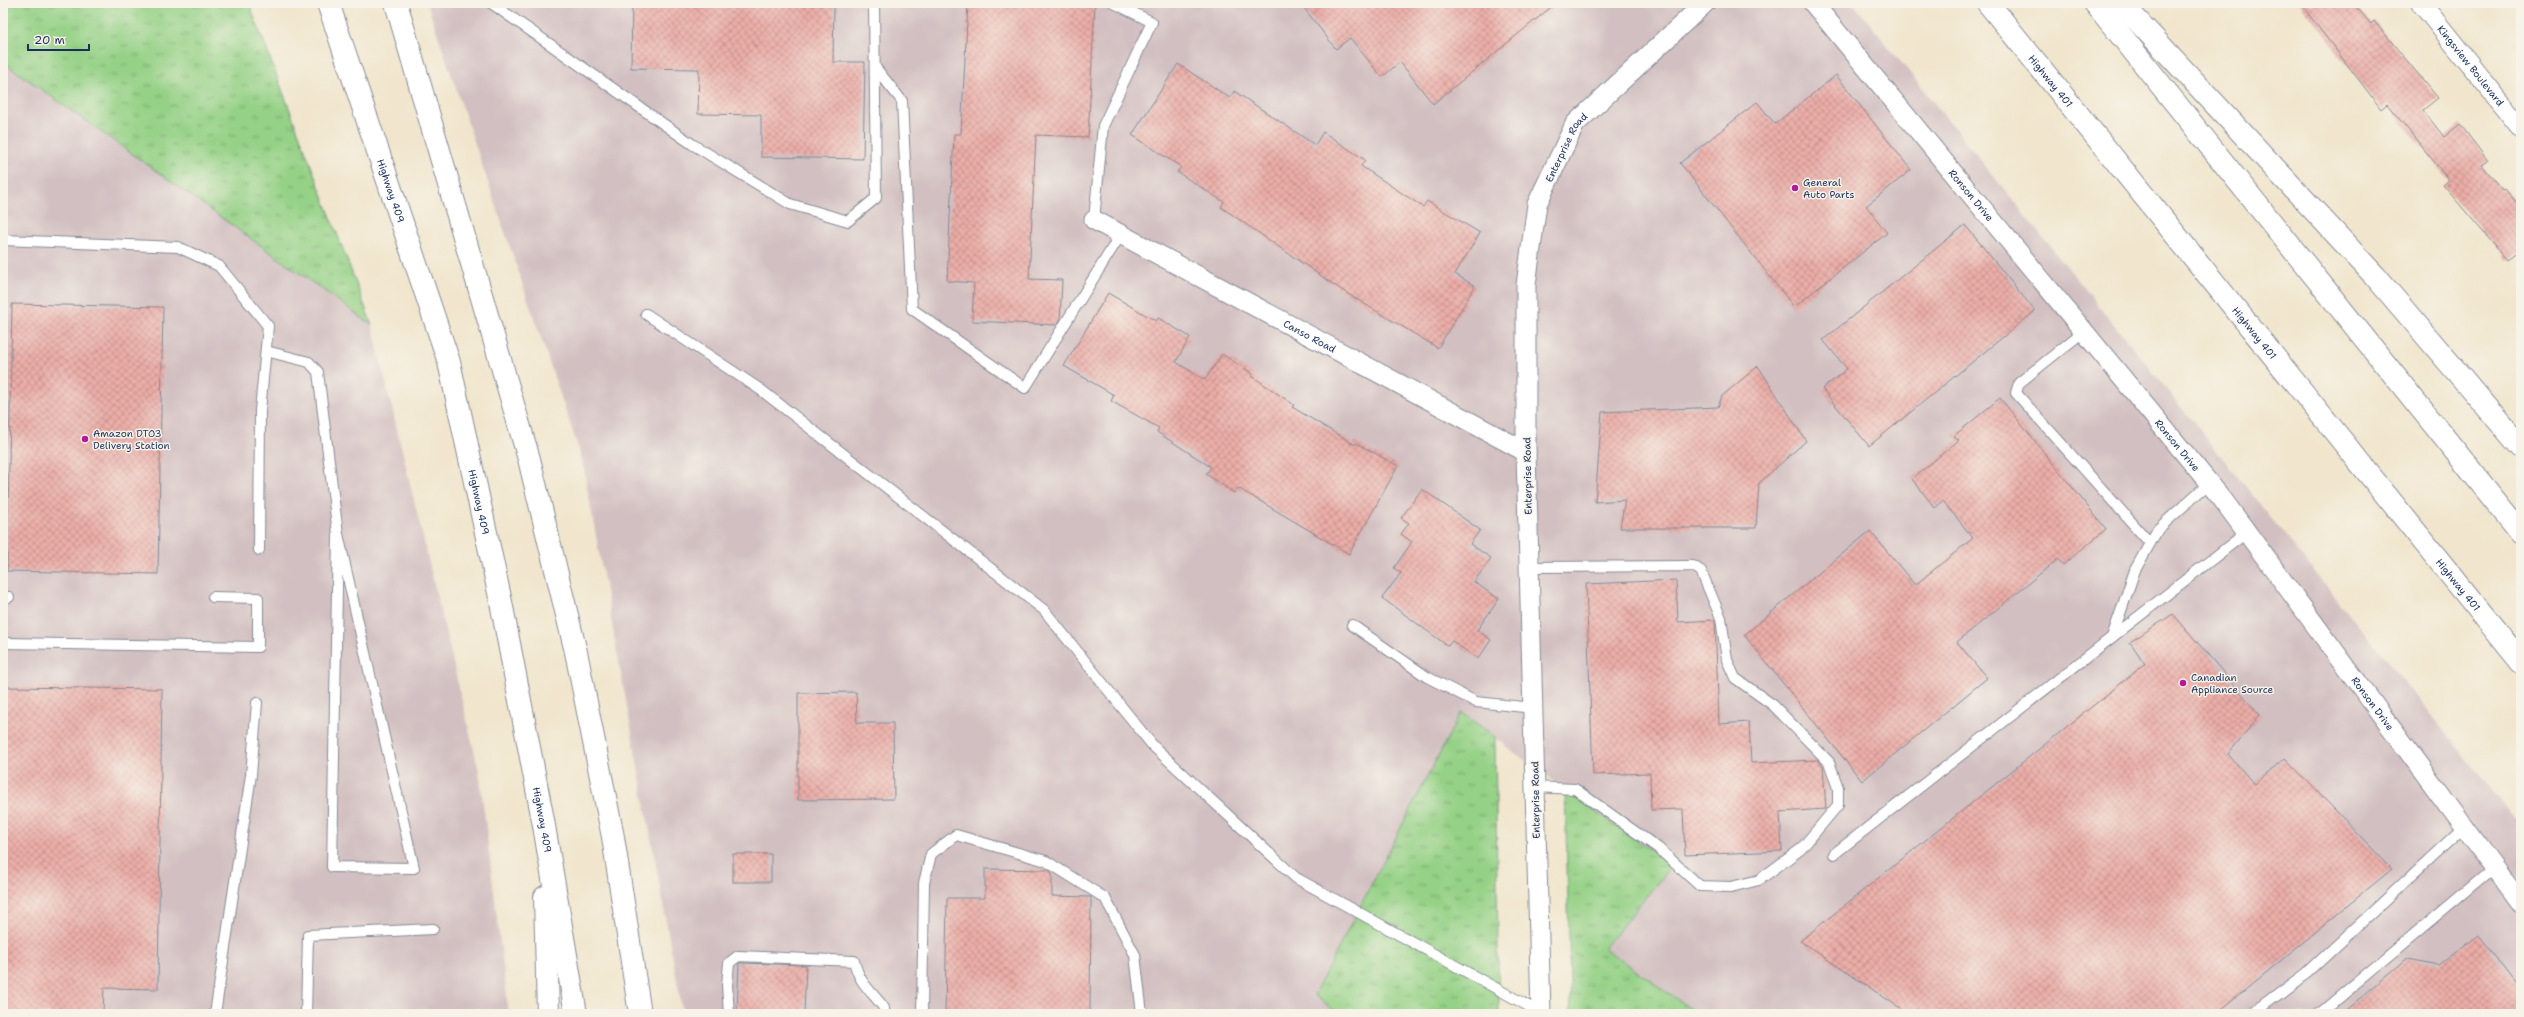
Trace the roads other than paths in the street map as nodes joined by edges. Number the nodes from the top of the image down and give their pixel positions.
1 (328, 3) edge
2 (396, 3) edge
3 (491, 3) edge
4 (874, 3) edge
5 (1114, 3) edge
6 (1705, 3) edge
7 (1813, 3) edge
8 (1988, 3) edge
9 (2095, 3) edge
10 (2121, 3) edge
11 (2421, 3) edge
12 (875, 67) junction
13 (2521, 128) edge
14 (1094, 220) joint
15 (1121, 234) junction
16 (3, 240) edge
17 (646, 314) dead end
18 (2084, 332) junction
19 (266, 351) junction
20 (2521, 447) edge
21 (1526, 452) junction
22 (2209, 483) junction
23 (2246, 532) junction
24 (2521, 533) edge
25 (338, 534) junction
26 (2150, 543) junction
27 (259, 550) dead end
28 (1529, 567) junction
29 (213, 597) dead end
30 (1352, 625) dead end
31 (2112, 637) junction
32 (3, 643) edge
33 (2521, 662) edge
34 (257, 703) dead end
35 (1533, 708) junction
36 (1534, 787) junction
37 (543, 820) junction
38 (2464, 827) junction
39 (613, 837) junction
40 (1834, 854) dead end
41 (2494, 867) junction
42 (2521, 904) edge
43 (433, 929) dead end
44 (215, 1014) edge
45 (306, 1014) edge
46 (548, 1014) edge
47 (576, 1014) edge
48 (640, 1014) edge
49 (654, 1014) edge
50 (729, 1014) edge
51 (884, 1014) edge
52 (922, 1014) edge
53 (1142, 1014) edge
54 (1541, 1014) edge
55 (2252, 1014) edge
56 (2319, 1014) edge

1 - 37 highway, Highway 409
2 - 39 highway
3 - 12 lane
4 - 12 lane
5 - 14 lane
6 - 21 street, Enterprise Road
7 - 18 street, Ronson Drive
8 - 33 highway, Highway 401
9 - 24 highway
10 - 20 highway
11 - 13 street, Kingsview Boulevard
12 - 15 lane
14 - 15 street, Canso Road
15 - 21 street, Canso Road
16 - 19 lane
17 - 54 lane
18 - 22 street, Ronson Drive
18 - 26 lane
19 - 25 lane
19 - 27 lane
21 - 28 street, Enterprise Road
22 - 23 street, Ronson Drive
22 - 26 lane
23 - 31 lane
23 - 38 street, Ronson Drive
25 - 25 lane
26 - 31 lane
28 - 35 street, Enterprise Road
28 - 36 lane
29 - 32 lane
30 - 35 lane
31 - 40 lane
34 - 44 lane
35 - 36 street, Enterprise Road
36 - 54 street, Enterprise Road
37 - 46 highway
37 - 47 highway, Highway 409
38 - 41 street, Ronson Drive
38 - 55 lane
39 - 48 highway
39 - 49 highway
41 - 42 street, Ronson Drive
41 - 56 lane
43 - 45 lane
50 - 51 lane
52 - 53 lane

